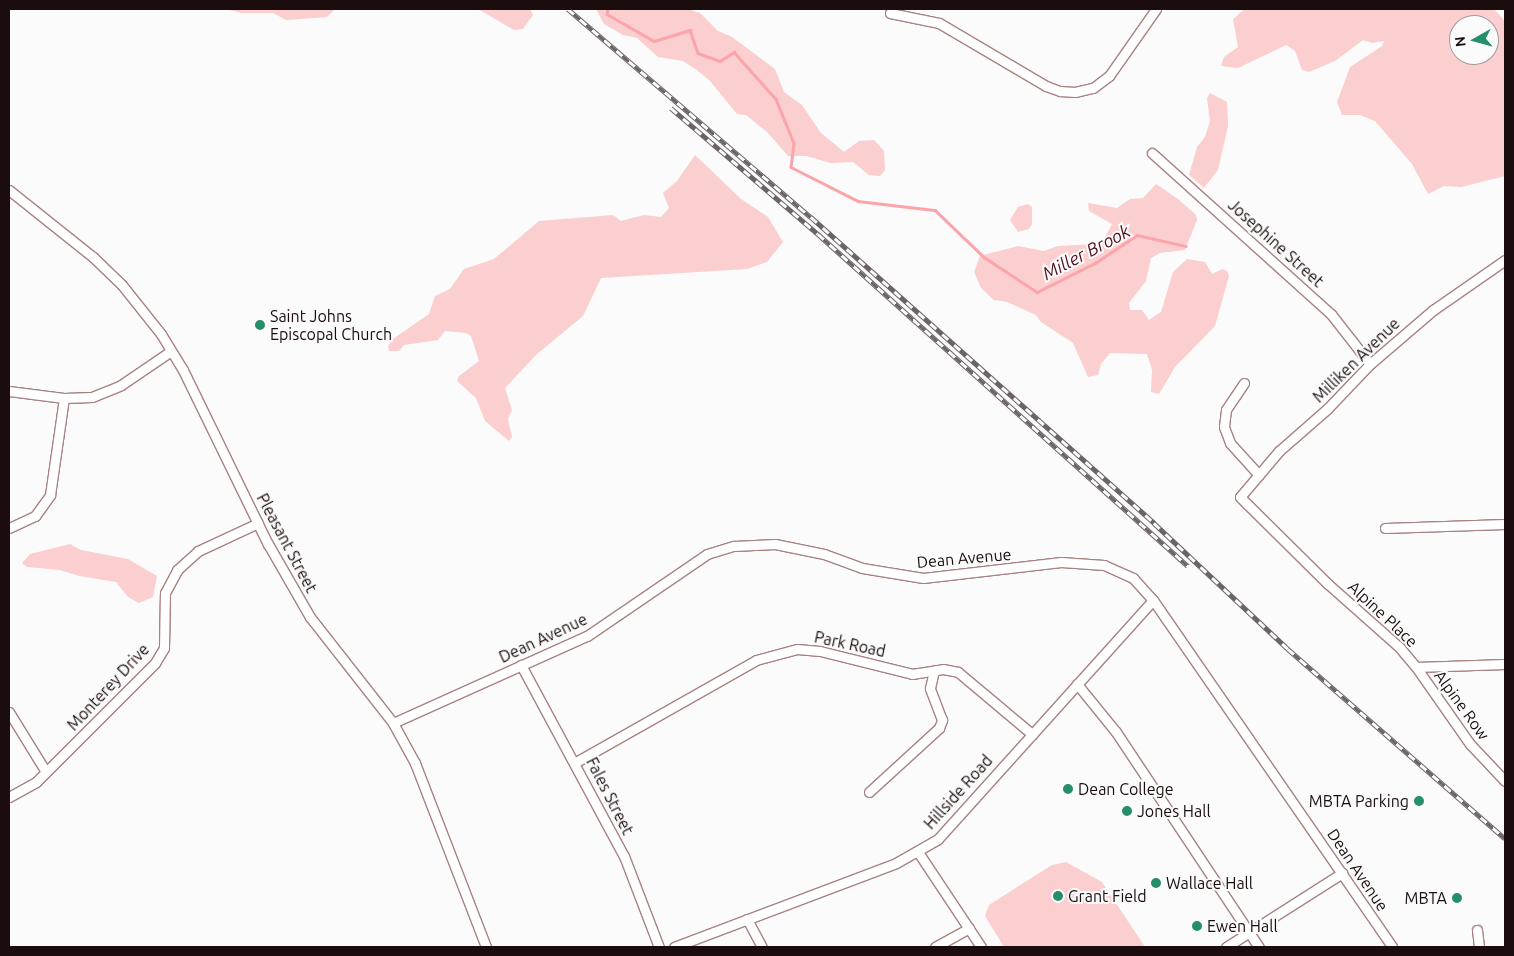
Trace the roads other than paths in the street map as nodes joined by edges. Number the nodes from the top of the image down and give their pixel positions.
1 (1156, 9) edge
2 (890, 13) dead end
3 (1152, 153) dead end
4 (9, 190) edge
5 (1505, 260) edge
6 (171, 351) junction
7 (1370, 364) junction
8 (1244, 383) dead end
9 (9, 391) edge
10 (64, 398) junction
11 (1259, 475) junction
12 (258, 522) junction
13 (1505, 524) edge
14 (9, 528) edge
15 (1385, 528) dead end
16 (1328, 584) joint
17 (1153, 600) junction
18 (1505, 664) edge
19 (521, 665) junction
20 (1416, 668) junction
21 (934, 670) junction
22 (1077, 684) junction
23 (9, 712) edge
24 (392, 723) junction
25 (1032, 734) junction
26 (576, 762) junction
27 (46, 772) junction
28 (1505, 781) edge
29 (869, 792) dead end
30 (9, 797) edge
31 (918, 852) junction
32 (1342, 873) junction
33 (747, 919) junction
34 (969, 928) junction
35 (1477, 930) dead end
36 (1250, 933) junction
37 (486, 947) edge
38 (660, 947) edge
39 (674, 947) edge
40 (762, 947) edge
41 (935, 947) edge
42 (981, 947) edge
43 (1226, 947) edge
44 (1259, 947) edge
45 (1392, 947) edge
46 (1479, 947) edge

1 - 2 street
3 - 7 street, Josephine Street
4 - 6 street, Pleasant Street
5 - 7 street, Milliken Avenue
6 - 10 street
6 - 12 street, Pleasant Street
7 - 11 street, Milliken Avenue
8 - 11 street
9 - 10 street
10 - 14 street
11 - 16 street, Milliken Avenue
12 - 24 street, Pleasant Street
12 - 27 street, Monterey Drive
13 - 15 street
16 - 20 street, Alpine Place
17 - 19 street, Dean Avenue
17 - 22 street, Hillside Road
17 - 32 street, Dean Avenue
18 - 20 street, Alpine Place
19 - 24 street, Dean Avenue
19 - 26 street, Fales Street
20 - 28 street, Alpine Row
21 - 25 street, Park Road
21 - 26 street, Park Road
21 - 29 street
22 - 25 street, Hillside Road
22 - 36 street
23 - 27 street
24 - 37 street, Pleasant Street
25 - 31 street, Hillside Road
26 - 38 street, Fales Street
27 - 30 street, Monterey Drive
31 - 33 street, Hillside Road
31 - 34 street
32 - 36 street
32 - 45 street, Dean Avenue
33 - 39 street, Hillside Road
33 - 40 street
34 - 41 street
34 - 42 street
35 - 46 street
36 - 43 street
36 - 44 street

